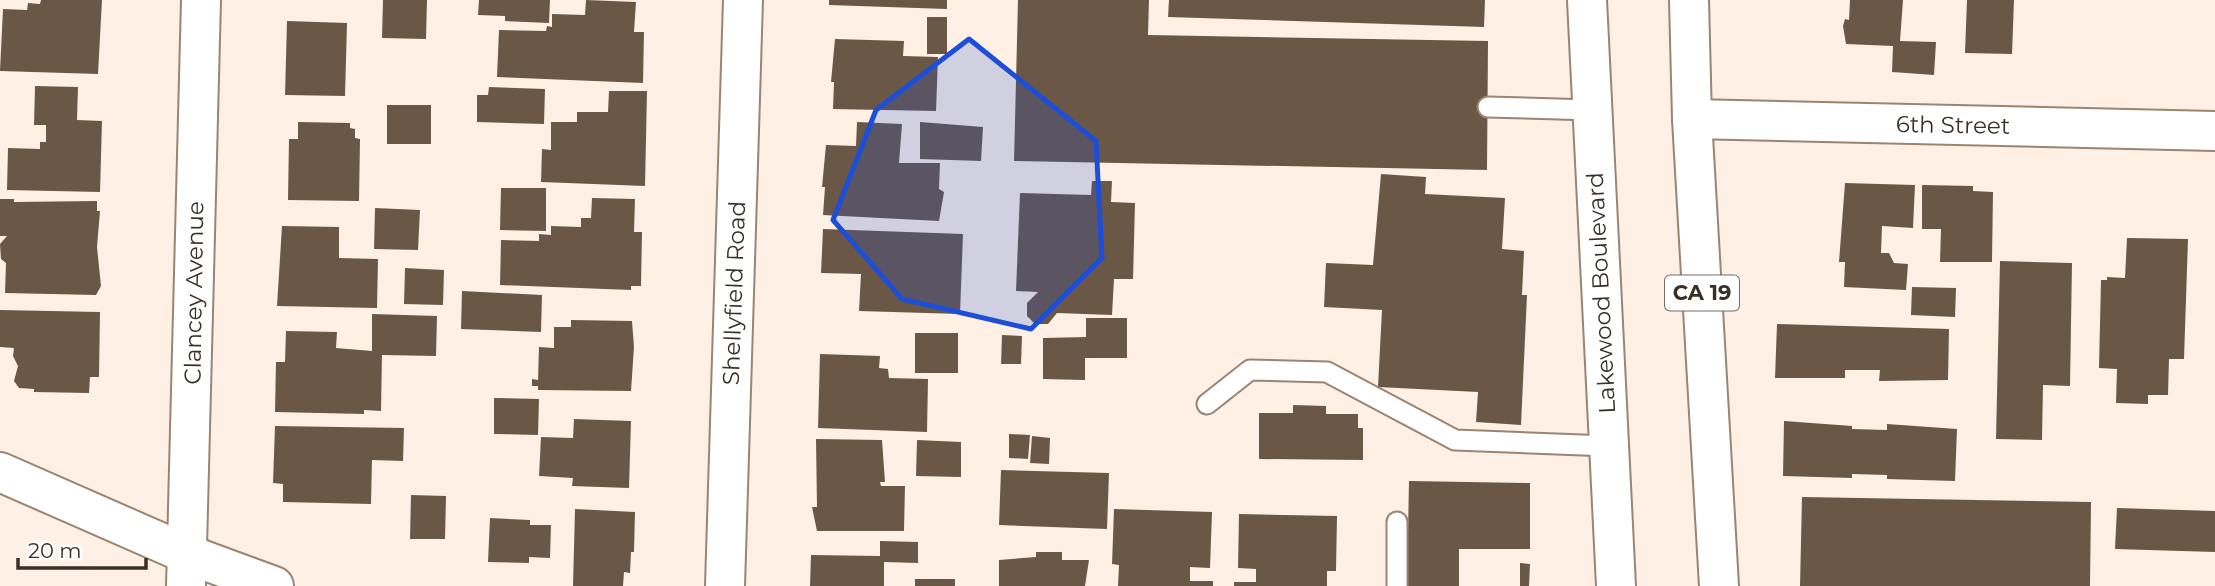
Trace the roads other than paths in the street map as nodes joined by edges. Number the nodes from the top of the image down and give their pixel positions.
1 (201, 0) edge
2 (743, 0) edge
3 (1587, 0) edge
4 (1689, 0) edge
5 (1488, 107) dead end
6 (1592, 110) junction
7 (1692, 119) junction
8 (2215, 131) edge
9 (1207, 404) dead end
10 (1608, 446) junction
11 (0, 472) edge
12 (1397, 522) dead end
13 (187, 570) edge
14 (275, 586) edge
15 (725, 586) edge
16 (1397, 586) edge
17 (1616, 586) edge
18 (1719, 586) edge

1 - 13 street, Clancey Avenue
2 - 15 street, Shellyfield Road
3 - 6 street, Lakewood Boulevard
4 - 7 street, CA 19
5 - 6 lane
6 - 10 street, Lakewood Boulevard
7 - 8 street, 6th Street
7 - 18 street, CA 19
9 - 10 lane
10 - 17 street, Lakewood Boulevard
11 - 13 street
12 - 16 lane
13 - 14 street

